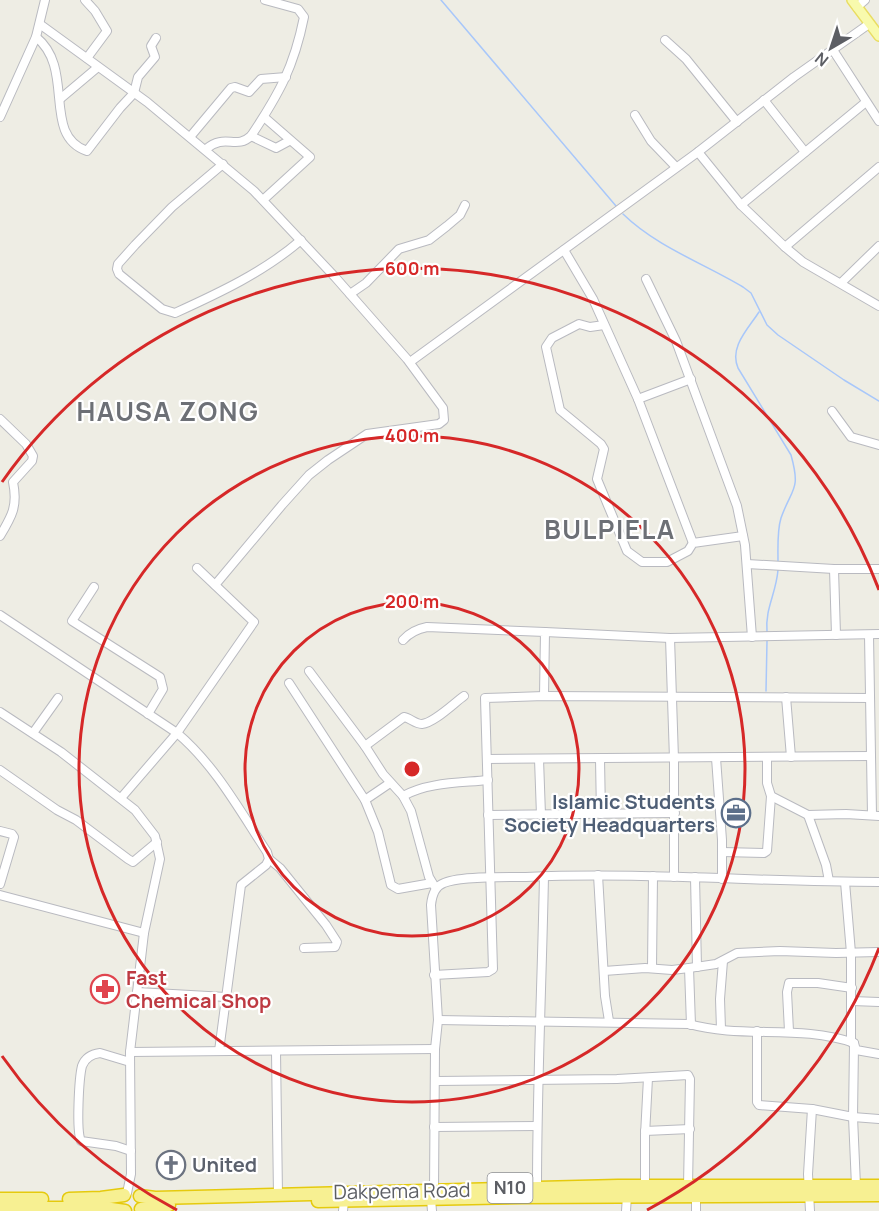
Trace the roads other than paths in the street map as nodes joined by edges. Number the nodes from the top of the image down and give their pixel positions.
1 (45, 0) edge
2 (85, 0) edge
3 (265, 0) edge
4 (865, 0) edge
5 (854, 4) edge
6 (869, 24) junction
7 (40, 25) junction
8 (879, 36) edge
9 (36, 38) junction
10 (156, 38) dead end
11 (665, 40) dead end
12 (833, 50) junction
13 (87, 58) junction
14 (98, 67) junction
15 (286, 78) junction
16 (134, 93) junction
17 (60, 99) junction
18 (764, 100) junction
19 (866, 102) junction
20 (635, 115) dead end
21 (0, 117) edge
22 (264, 117) junction
23 (879, 121) edge
24 (737, 122) junction
25 (251, 136) junction
26 (190, 137) junction
27 (289, 141) junction
28 (206, 149) junction
29 (698, 152) junction
30 (806, 152) junction
31 (224, 164) junction
32 (676, 167) junction
33 (879, 167) edge
34 (263, 200) junction
35 (741, 205) junction
36 (465, 206) dead end
37 (301, 240) junction
38 (879, 246) edge
39 (785, 247) junction
40 (564, 250) junction
41 (646, 279) dead end
42 (841, 283) junction
43 (350, 294) junction
44 (879, 306) edge
45 (604, 325) junction
46 (410, 362) junction
47 (691, 379) junction
48 (638, 399) junction
49 (832, 411) dead end
50 (0, 419) edge
51 (879, 446) edge
52 (0, 536) edge
53 (743, 536) junction
54 (693, 543) junction
55 (747, 564) junction
56 (197, 567) dead end
57 (834, 569) junction
58 (879, 569) edge
59 (215, 585) junction
60 (94, 587) dead end
61 (0, 615) edge
62 (545, 632) junction
63 (879, 634) edge
64 (836, 635) junction
65 (869, 635) junction
66 (752, 637) junction
67 (670, 638) junction
68 (403, 640) dead end
69 (309, 670) dead end
70 (289, 683) dead end
71 (464, 696) dead end
72 (544, 696) junction
73 (671, 696) junction
74 (786, 697) junction
75 (58, 698) dead end
76 (870, 698) junction
77 (0, 712) edge
78 (148, 714) junction
79 (33, 733) junction
80 (177, 733) junction
81 (365, 746) junction
82 (871, 756) junction
83 (791, 757) junction
84 (716, 758) junction
85 (767, 758) junction
86 (488, 759) junction
87 (539, 759) junction
88 (600, 759) junction
89 (674, 759) junction
90 (0, 770) edge
91 (488, 780) junction
92 (390, 783) junction
93 (403, 796) junction
94 (771, 796) junction
95 (121, 798) junction
96 (365, 800) junction
97 (675, 813) junction
98 (601, 814) junction
99 (541, 815) junction
100 (488, 816) junction
101 (808, 816) junction
102 (875, 816) edge
103 (0, 831) edge
104 (158, 842) junction
105 (722, 852) junction
106 (269, 859) junction
107 (598, 875) junction
108 (544, 876) junction
109 (653, 876) junction
110 (674, 877) junction
111 (490, 878) junction
112 (695, 878) junction
113 (722, 879) junction
114 (829, 881) junction
115 (845, 882) junction
116 (879, 882) edge
117 (0, 884) edge
118 (434, 885) junction
119 (0, 895) edge
120 (144, 933) junction
121 (304, 948) dead end
122 (879, 952) edge
123 (851, 953) junction
124 (723, 961) junction
125 (652, 968) junction
126 (693, 968) junction
127 (604, 971) junction
128 (434, 975) junction
129 (852, 988) junction
130 (136, 992) junction
131 (226, 997) junction
132 (852, 1001) junction
133 (879, 1002) edge
134 (438, 1020) junction
135 (541, 1021) junction
136 (609, 1022) junction
137 (692, 1025) junction
138 (721, 1029) junction
139 (758, 1031) junction
140 (789, 1031) junction
141 (854, 1043) junction
142 (435, 1049) junction
143 (130, 1052) junction
144 (219, 1052) junction
145 (276, 1052) junction
146 (879, 1054) edge
147 (130, 1062) junction
148 (648, 1078) junction
149 (436, 1080) junction
150 (537, 1080) junction
151 (812, 1109) junction
152 (853, 1117) junction
153 (879, 1119) edge
154 (537, 1126) junction
155 (434, 1127) junction
156 (690, 1130) junction
157 (645, 1131) junction
158 (131, 1151) junction
159 (645, 1186) junction
160 (688, 1186) junction
161 (856, 1186) junction
162 (879, 1186) edge
163 (537, 1188) junction
164 (809, 1190) junction
165 (132, 1194) junction
166 (278, 1195) junction
167 (879, 1195) edge
168 (627, 1196) junction
169 (696, 1196) junction
170 (0, 1199) edge
171 (432, 1200) edge
172 (343, 1206) edge
173 (0, 1208) edge
174 (140, 1210) edge
175 (125, 1211) edge
176 (627, 1211) edge
177 (696, 1211) edge
178 (810, 1211) edge

1 - 7 street
2 - 13 street
3 - 15 street
4 - 5 street
5 - 6 main road
6 - 8 main road
6 - 12 street
7 - 9 street
7 - 13 street
9 - 17 street
9 - 21 street
10 - 16 street
11 - 24 street
12 - 18 street
12 - 19 street
13 - 14 street
14 - 16 street
14 - 17 street
15 - 22 street
15 - 26 street
16 - 17 street
16 - 26 street
18 - 24 street
18 - 30 street
19 - 23 street
19 - 30 street
20 - 32 street
22 - 25 street
22 - 27 street
24 - 29 street
25 - 27 street
25 - 28 street
26 - 28 street
27 - 34 street
28 - 31 street
29 - 32 street
29 - 35 street
30 - 35 street
31 - 34 street
31 - 37 street
32 - 40 street
33 - 39 street
34 - 37 street
35 - 39 street
36 - 43 street
37 - 43 street
38 - 42 street
39 - 42 street
40 - 45 street
40 - 46 street
41 - 47 street
42 - 44 street
43 - 46 street
45 - 48 street
45 - 54 street
46 - 59 street
47 - 48 street
47 - 53 street
48 - 54 street
49 - 51 street
50 - 52 street
53 - 54 street
53 - 55 street
55 - 57 street
55 - 66 street
56 - 59 street
57 - 58 street
57 - 64 street
59 - 80 street
60 - 78 street
61 - 78 street
62 - 67 street
62 - 68 street
62 - 72 street
63 - 65 street
64 - 65 street
64 - 66 street
65 - 76 street
66 - 67 street
67 - 73 street
69 - 81 street
70 - 96 street
71 - 81 street
72 - 73 street
72 - 86 street
73 - 74 street
73 - 89 street
74 - 76 street
74 - 83 street
75 - 79 street
76 - 82 street
77 - 79 street
78 - 80 street
79 - 95 street
80 - 95 street
80 - 106 street
81 - 92 street
82 - 83 street
82 - 102 street
83 - 85 street
84 - 85 street
84 - 89 street
84 - 105 street
85 - 94 street
86 - 87 street
86 - 91 street
87 - 88 street
87 - 99 street
88 - 89 street
88 - 98 street
89 - 97 street
90 - 104 street
91 - 93 street
91 - 100 street
92 - 93 street
92 - 96 street
93 - 118 street
94 - 101 street
94 - 105 street
95 - 104 street
96 - 118 street
97 - 98 street
97 - 110 street
98 - 99 street
99 - 100 street
100 - 111 street
101 - 102 street
101 - 114 street
103 - 117 street
104 - 120 street
105 - 113 street
106 - 121 street
106 - 131 street
107 - 108 street
107 - 109 street
107 - 127 street
108 - 111 street
108 - 135 street
109 - 110 street
109 - 125 street
110 - 112 street
111 - 118 street
111 - 128 street
112 - 113 street
112 - 126 street
113 - 114 street
114 - 115 street
115 - 116 street
115 - 123 street
118 - 128 street
119 - 120 street
120 - 130 street
122 - 123 street
123 - 124 street
123 - 129 street
124 - 126 street
124 - 138 street
125 - 126 street
125 - 127 street
126 - 137 street
127 - 136 street
128 - 134 street
129 - 132 street
129 - 140 street
130 - 131 street
130 - 143 street
131 - 144 street
132 - 133 street
132 - 141 street
134 - 135 street
134 - 142 street
135 - 136 street
135 - 150 street
136 - 137 street
137 - 138 street
138 - 139 street
139 - 140 street
139 - 151 street
140 - 141 street
141 - 146 street
141 - 152 street
142 - 145 street
142 - 149 street
143 - 144 street
143 - 147 street
144 - 145 street
145 - 166 street
147 - 158 street
147 - 158 street
148 - 150 street
148 - 156 street
148 - 157 street
149 - 150 street
149 - 155 street
150 - 154 street
151 - 152 street
151 - 164 street
152 - 153 street
152 - 161 street
154 - 155 street
154 - 163 street
155 - 171 street
156 - 157 street
156 - 160 street
157 - 159 street
158 - 165 street
159 - 160 highway, Dakpema Road / N10
159 - 163 highway, Dakpema Road / N10
160 - 164 highway, Dakpema Road / N10
161 - 162 highway, Dakpema Road / N10
161 - 164 highway, Dakpema Road / N10
163 - 171 highway, Dakpema Road / N10
164 - 167 highway, Dakpema Road / N10
164 - 169 highway, Dakpema Road / N10
164 - 178 street
165 - 166 highway, Dakpema Road / N10
165 - 170 highway, Dakpema Road / N10
165 - 174 highway, N10
165 - 175 highway
166 - 171 highway, Dakpema Road / N10
168 - 169 highway, Dakpema Road / N10
168 - 171 highway, Dakpema Road / N10
168 - 176 street
169 - 177 street
171 - 172 highway, Dakpema Road / N10
172 - 174 highway, Dakpema Road / N10
173 - 175 highway

